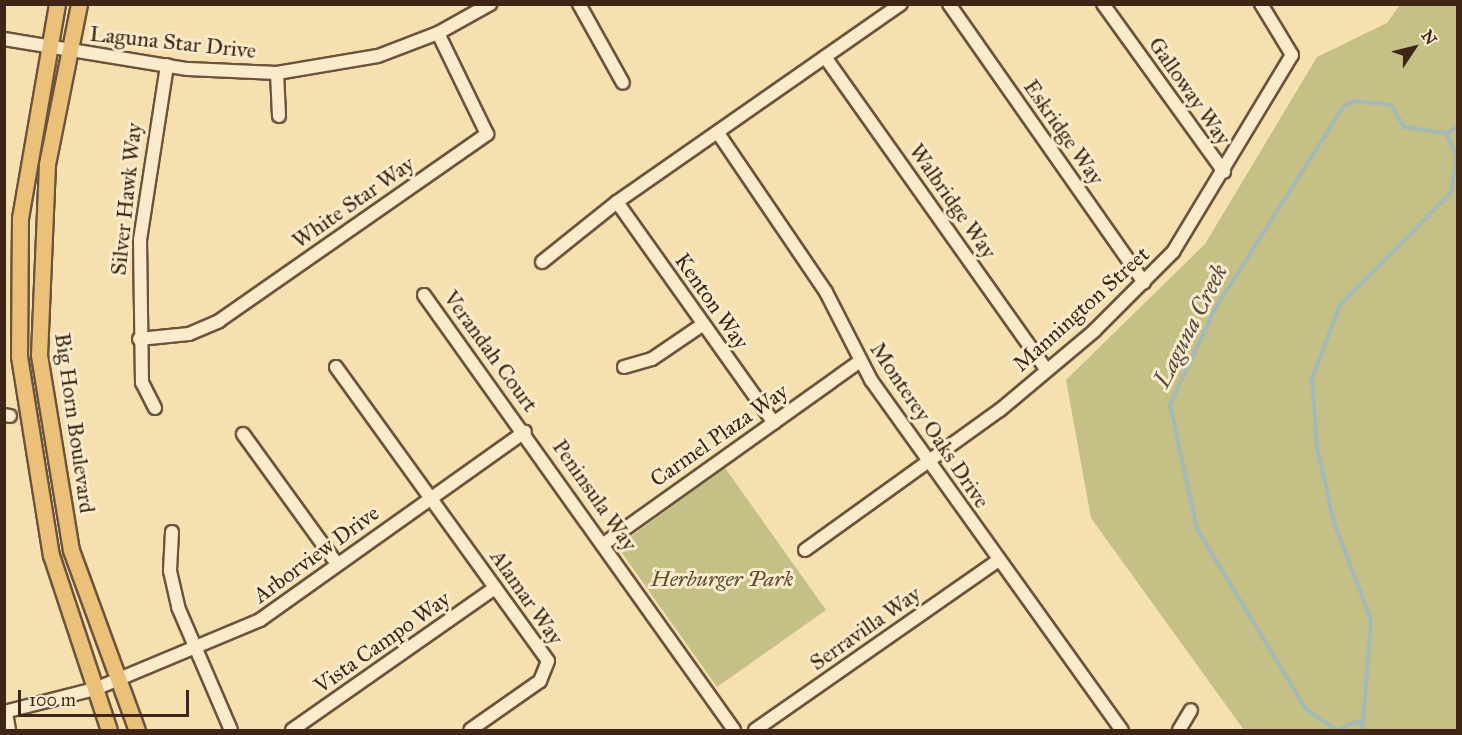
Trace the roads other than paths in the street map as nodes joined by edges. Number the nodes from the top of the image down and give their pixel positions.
1 (57, 4) edge
2 (79, 4) edge
3 (490, 4) edge
4 (579, 4) edge
5 (901, 4) edge
6 (949, 4) edge
7 (1103, 4) edge
8 (1261, 4) edge
9 (438, 33) junction
10 (4, 39) edge
11 (47, 48) junction
12 (66, 52) junction
13 (825, 57) junction
14 (167, 65) junction
15 (277, 73) junction
16 (623, 83) dead end
17 (279, 116) dead end
18 (717, 133) junction
19 (1224, 172) junction
20 (617, 202) junction
21 (542, 262) dead end
22 (1144, 283) junction
23 (424, 295) dead end
24 (702, 325) junction
25 (139, 339) junction
26 (859, 362) junction
27 (336, 367) dead end
28 (624, 367) dead end
29 (1046, 369) junction
30 (155, 408) dead end
31 (774, 423) junction
32 (525, 432) junction
33 (243, 434) dead end
34 (927, 461) junction
35 (432, 497) junction
36 (172, 532) dead end
37 (605, 543) junction
38 (805, 550) dead end
39 (999, 560) junction
40 (337, 564) junction
41 (495, 588) junction
42 (194, 650) junction
43 (117, 680) junction
44 (95, 689) junction
45 (1191, 710) dead end
46 (5, 712) edge
47 (9, 730) edge
48 (109, 730) edge
49 (137, 730) edge
50 (231, 730) edge
51 (292, 730) edge
52 (470, 730) edge
53 (734, 730) edge
54 (755, 730) edge
55 (1122, 730) edge
56 (1179, 730) edge

1 - 11 main road, Big Horn Boulevard
2 - 12 main road, Big Horn Boulevard
3 - 9 street, Laguna Star Drive
4 - 16 street
5 - 13 street
6 - 22 street, Eskridge Way
7 - 19 street, Galloway Way
8 - 19 street, Mannington Street
9 - 15 street, Laguna Star Drive
9 - 25 street, White Star Way
10 - 11 street, Laguna Star Drive
11 - 12 street, Laguna Star Drive
11 - 44 main road, Big Horn Boulevard
12 - 14 street, Laguna Star Drive
12 - 43 main road, Big Horn Boulevard
13 - 18 street
13 - 29 street, Walbridge Way
14 - 15 street, Laguna Star Drive
14 - 25 street, Silver Hawk Way
15 - 17 street, Laguna Star Drive
18 - 20 street
18 - 26 street, Monterey Oaks Drive
19 - 22 street, Mannington Street
20 - 21 street
20 - 24 street, Kenton Way
22 - 29 street, Mannington Street
23 - 32 street, Verandah Court
24 - 28 street
24 - 31 street, Kenton Way
25 - 30 street, Silver Hawk Way
26 - 31 street, Carmel Plaza Way
26 - 34 street, Monterey Oaks Drive
27 - 35 street, Alamar Way
29 - 34 street, Mannington Street
31 - 37 street, Carmel Plaza Way
32 - 35 street, Arborview Drive
32 - 37 street, Peninsula Way
33 - 40 street
34 - 38 street, Mannington Street
34 - 39 street, Monterey Oaks Drive
35 - 40 street, Arborview Drive
35 - 41 street, Alamar Way
36 - 42 street
37 - 53 street, Peninsula Way
39 - 54 street, Serravilla Way
39 - 55 street, Monterey Oaks Drive
40 - 42 street, Arborview Drive
41 - 51 street, Vista Campo Way
41 - 52 street, Alamar Way
42 - 43 street, Arborview Drive
42 - 50 street
43 - 44 street, Arborview Drive
43 - 49 main road, Big Horn Boulevard
44 - 46 street, Arborview Drive
44 - 48 main road, Big Horn Boulevard
45 - 56 street
46 - 47 street

